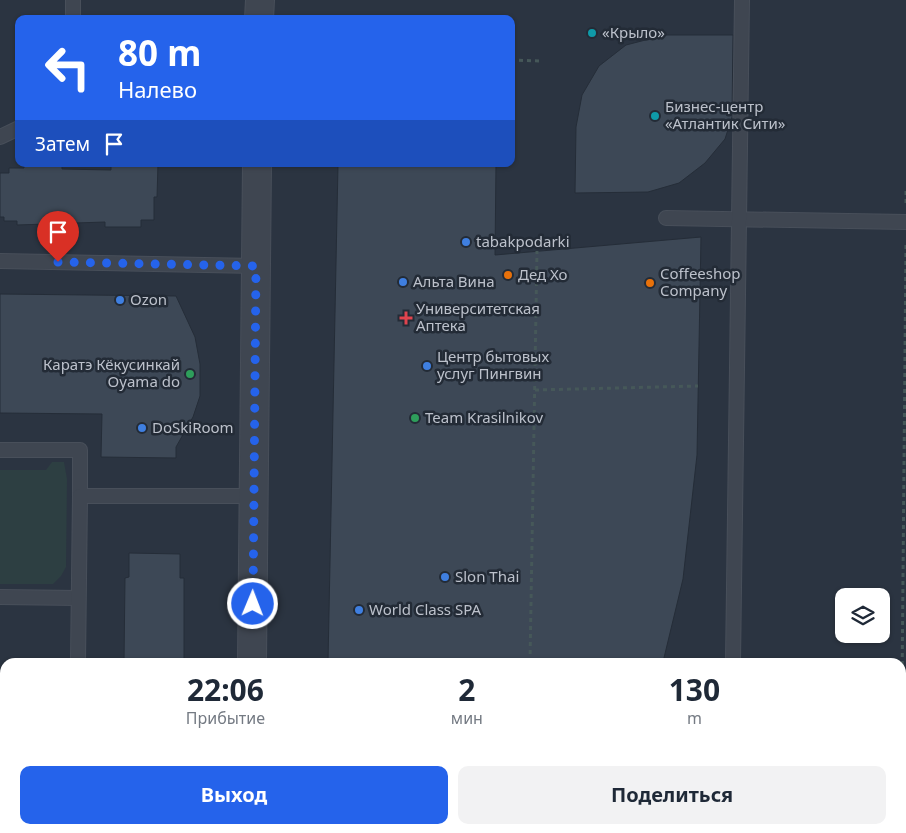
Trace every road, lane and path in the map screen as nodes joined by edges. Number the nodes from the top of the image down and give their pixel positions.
1 (73, 0) edge
2 (260, 0) edge
3 (742, 0) edge
4 (72, 15) edge
5 (259, 15) edge
6 (515, 60) edge
7 (540, 61) dead end
8 (15, 130) edge
9 (0, 137) edge
10 (258, 167) edge
11 (906, 191) edge
12 (666, 218) dead end
13 (739, 219) junction
14 (906, 222) edge
15 (537, 251) dead end
16 (0, 261) edge
17 (256, 266) junction
18 (698, 386) dead end
19 (535, 390) junction
20 (0, 450) edge
21 (80, 496) junction
22 (254, 496) junction
23 (0, 597) edge
24 (78, 598) junction
25 (78, 658) edge
26 (252, 658) edge
27 (530, 658) edge
28 (733, 658) edge
29 (902, 658) edge

1 - 4 lane
2 - 5 street
3 - 13 lane
6 - 7 path
8 - 9 lane
10 - 17 street
11 - 14 path
12 - 13 lane
13 - 14 lane
13 - 28 lane
14 - 29 path
15 - 19 path
16 - 17 lane
17 - 22 street
18 - 19 path
19 - 27 path
20 - 21 lane
21 - 22 lane
21 - 24 lane
22 - 26 street
23 - 24 lane
24 - 25 lane

